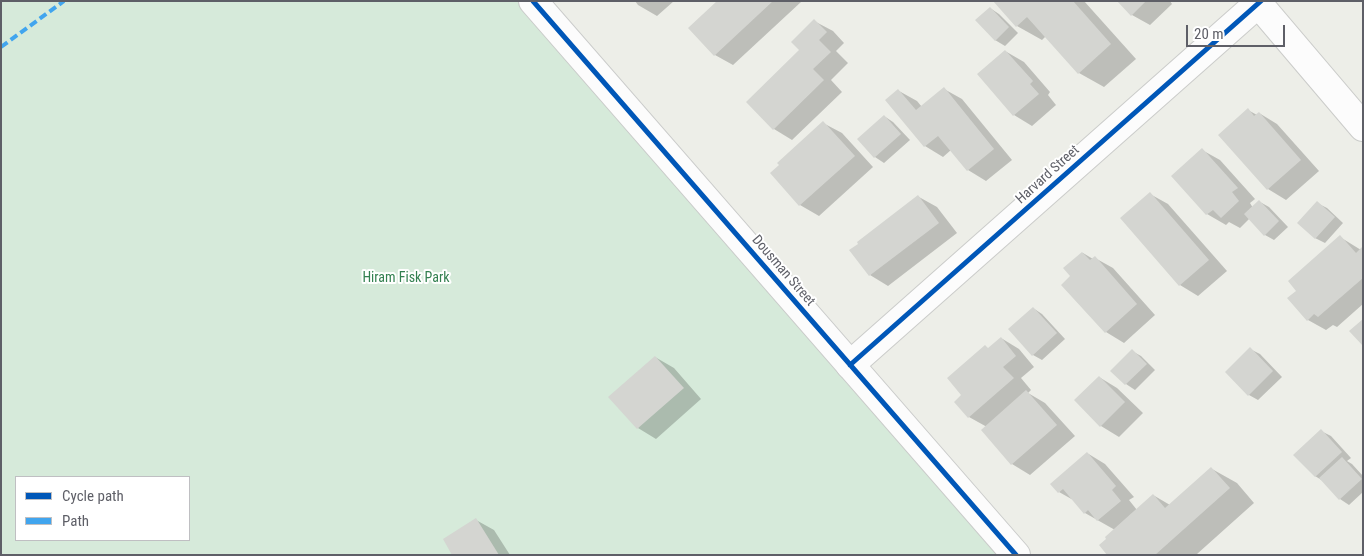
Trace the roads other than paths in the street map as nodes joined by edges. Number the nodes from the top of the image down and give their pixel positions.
1 (533, 1) edge
2 (1258, 2) edge
3 (1363, 127) edge
4 (850, 365) junction
5 (1016, 555) edge

1 - 4 street, Dousman Street
2 - 3 street
2 - 4 street, Harvard Street
4 - 5 street, Dousman Street

